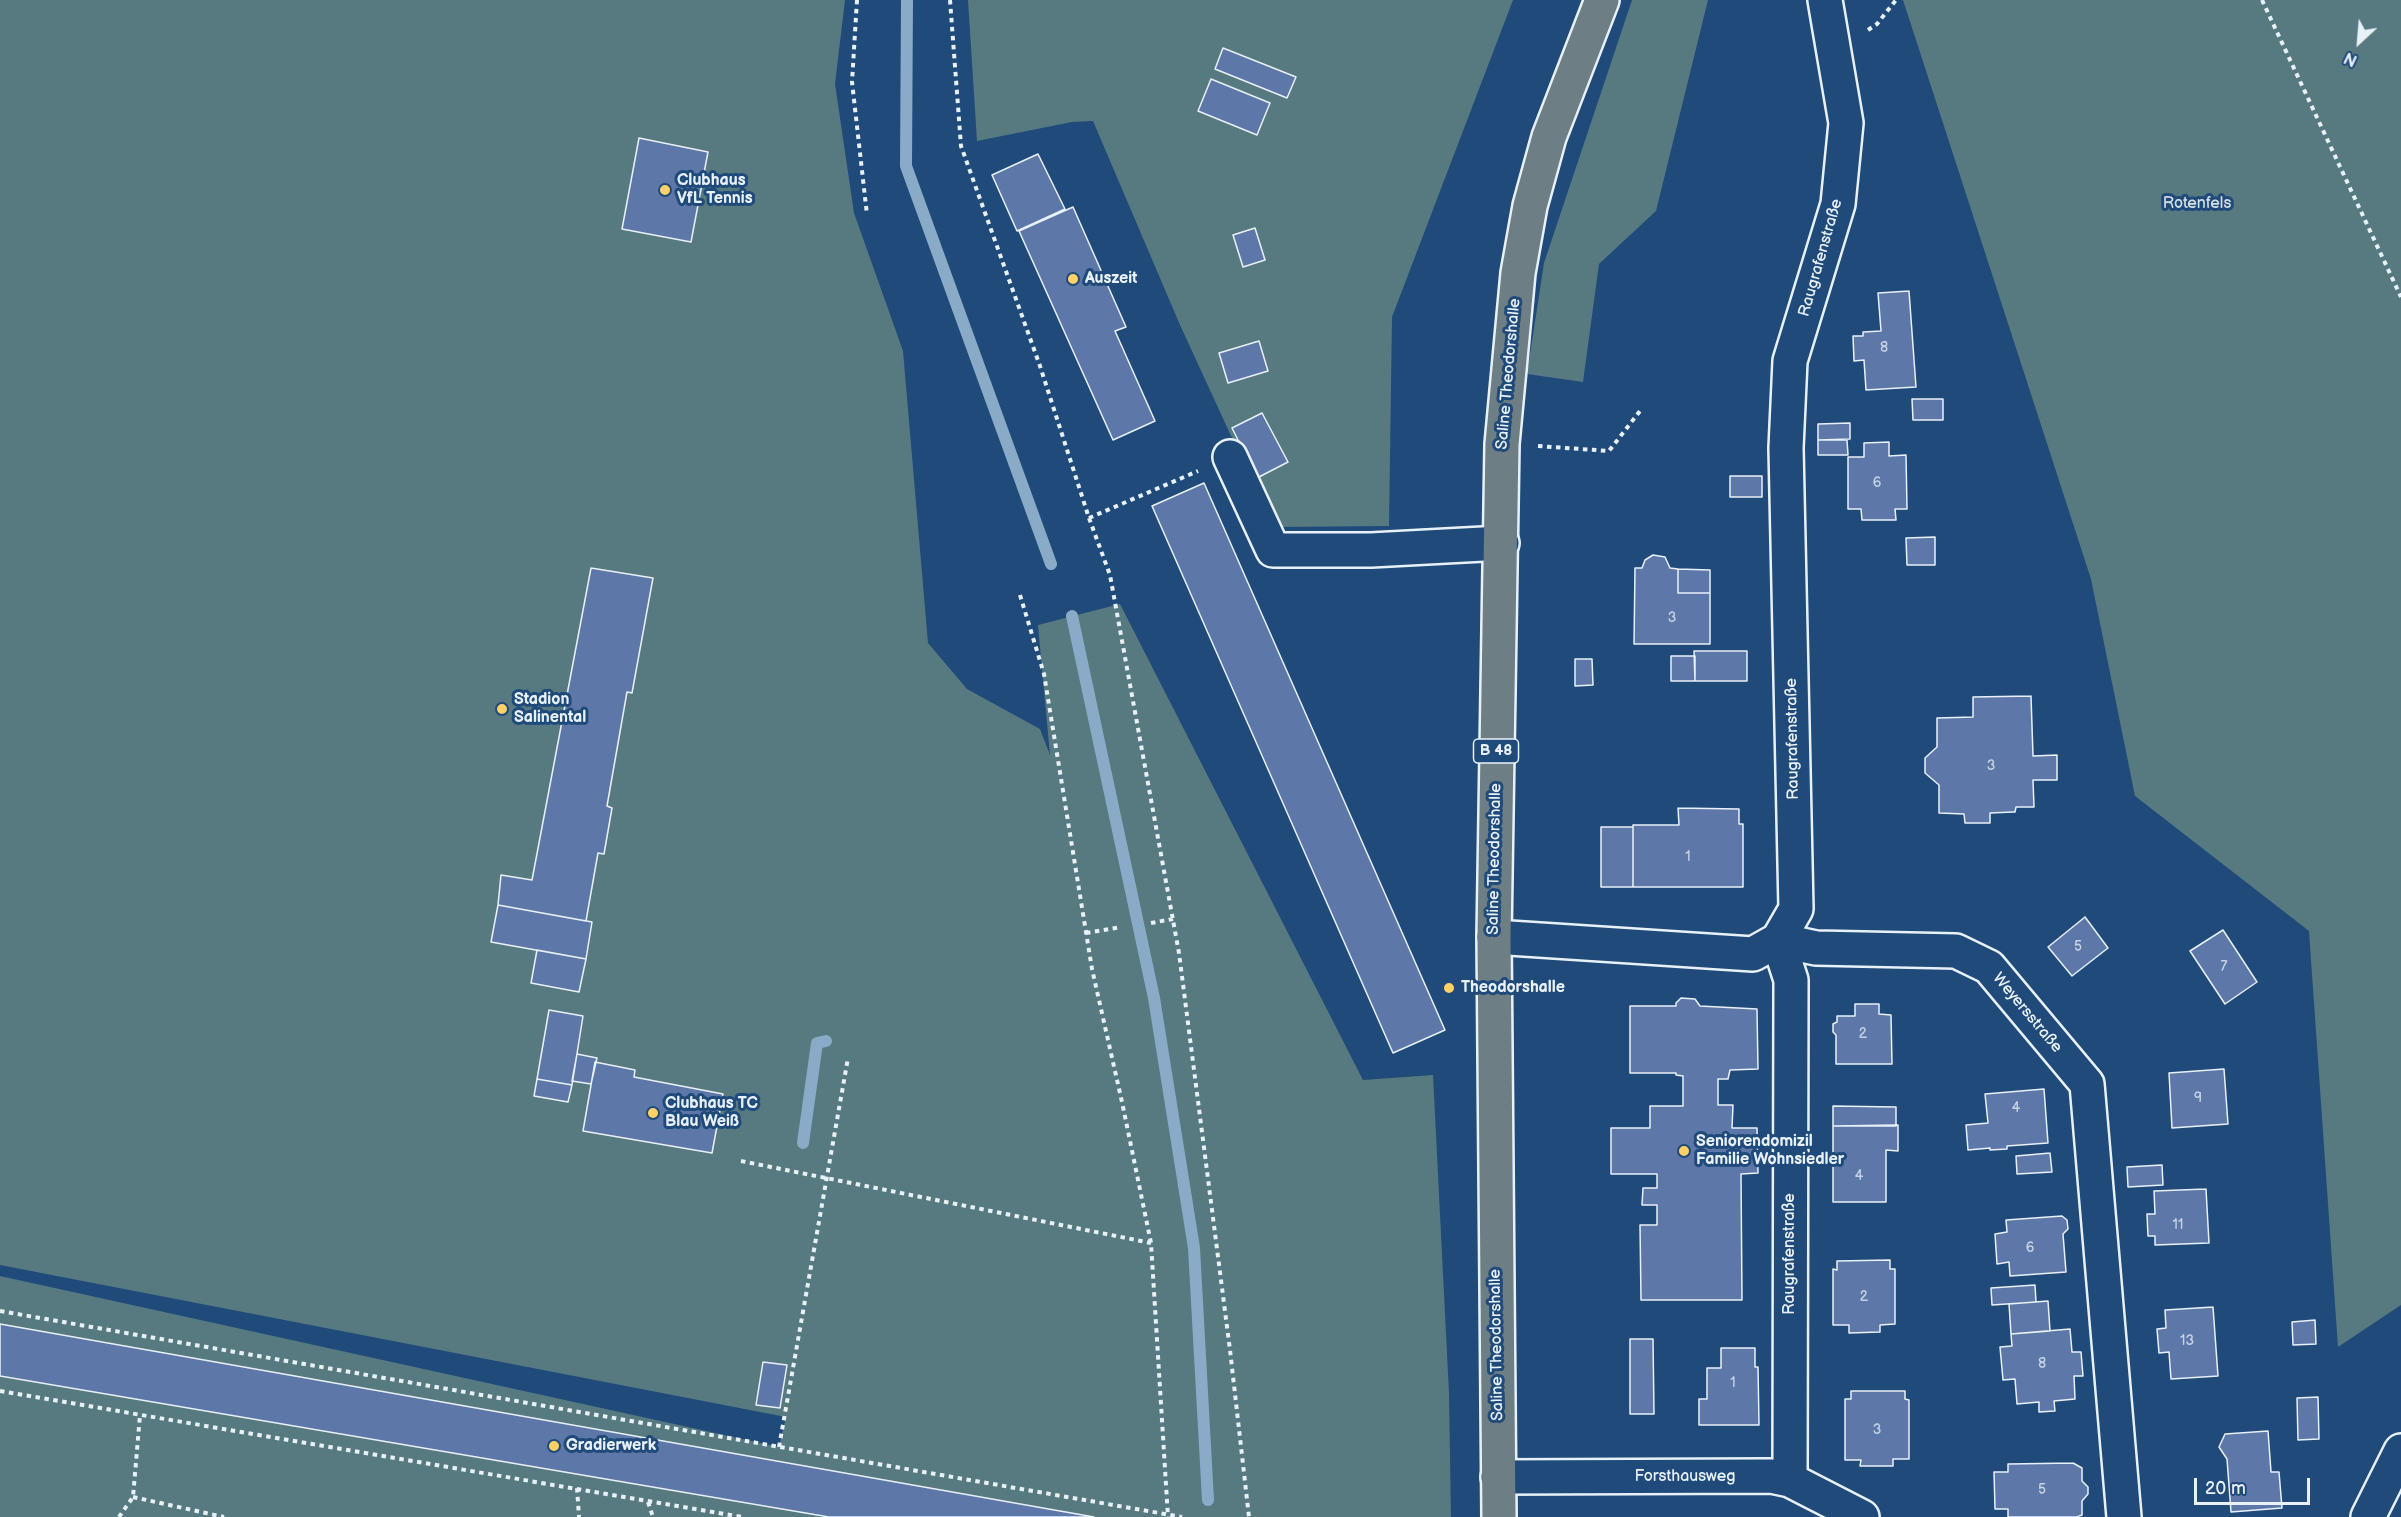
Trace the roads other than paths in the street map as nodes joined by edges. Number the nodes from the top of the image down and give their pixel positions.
1 (1602, 0) edge
2 (1825, 0) edge
3 (1230, 457) road end
4 (1502, 543) junction
5 (1494, 937) junction
6 (1778, 940) junction
7 (2401, 1451) edge
8 (1498, 1477) junction
9 (1790, 1480) junction
10 (1499, 1517) edge
11 (1862, 1517) edge
12 (2124, 1517) edge
13 (2368, 1517) edge

1 - 4 main road, Saline Theodorshalle / B 48
2 - 6 street, Raugrafenstraße
3 - 4 street
4 - 5 main road, Saline Theodorshalle / B 48
5 - 6 street
5 - 8 main road, Saline Theodorshalle / B 48
6 - 9 street, Raugrafenstraße
6 - 12 street, Weyersstraße
7 - 13 street
8 - 9 street, Forsthausweg
8 - 10 main road, Saline Theodorshalle / B 48
9 - 11 street, Forsthausweg

